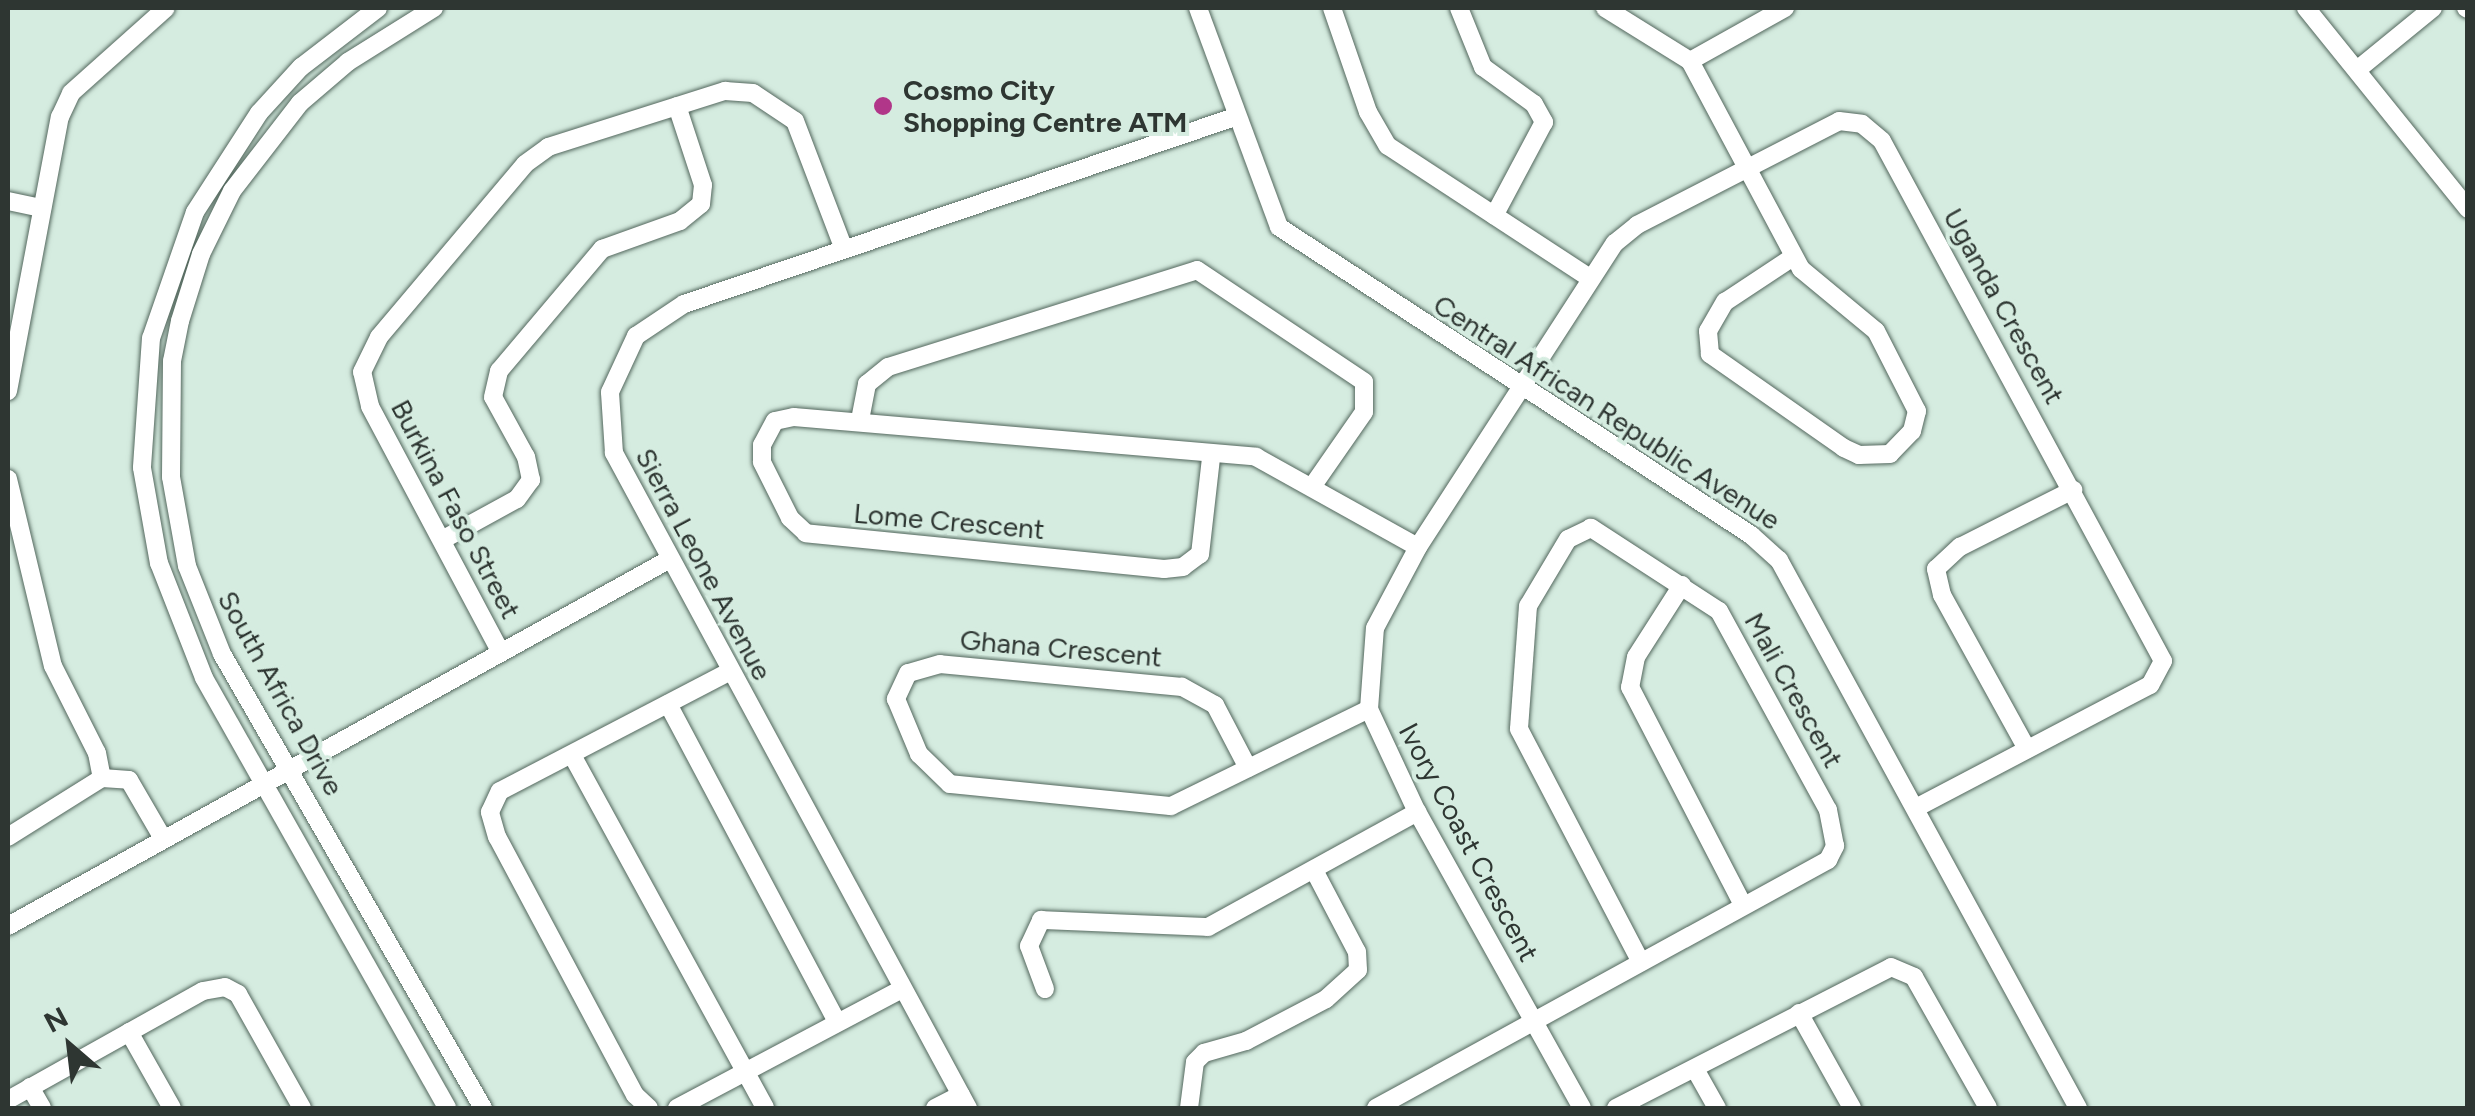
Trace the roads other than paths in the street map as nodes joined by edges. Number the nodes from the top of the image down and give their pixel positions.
1 (166, 8) edge
2 (378, 8) edge
3 (434, 8) edge
4 (1198, 8) edge
5 (1332, 8) edge
6 (1459, 8) edge
7 (1605, 8) edge
8 (1785, 8) edge
9 (2306, 8) edge
10 (2433, 8) edge
11 (1690, 61) junction
12 (2357, 70) junction
13 (677, 106) junction
14 (1234, 117) junction
15 (1748, 166) junction
16 (8, 201) edge
17 (42, 208) junction
18 (2468, 210) edge
19 (1494, 216) junction
20 (844, 249) junction
21 (1793, 257) junction
22 (1590, 278) junction
23 (14, 324) edge
24 (1520, 387) junction
25 (8, 391) edge
26 (860, 420) junction
27 (1210, 458) junction
28 (8, 479) edge
29 (1314, 484) junction
30 (2073, 490) junction
31 (442, 540) junction
32 (1418, 547) junction
33 (670, 560) junction
34 (1682, 585) junction
35 (499, 649) junction
36 (729, 672) junction
37 (668, 704) junction
38 (1369, 710) junction
39 (2027, 749) junction
40 (572, 754) junction
41 (289, 767) junction
42 (1248, 768) junction
43 (102, 778) junction
44 (262, 780) junction
45 (1916, 808) junction
46 (1416, 812) junction
47 (8, 837) edge
48 (162, 837) junction
49 (1315, 872) junction
50 (1743, 905) junction
51 (8, 926) edge
52 (1641, 962) junction
53 (1045, 989) dead end
54 (902, 990) junction
55 (1800, 1014) junction
56 (837, 1022) junction
57 (1536, 1024) junction
58 (129, 1032) junction
59 (1695, 1070) junction
60 (745, 1071) junction
61 (30, 1087) junction
62 (8, 1100) edge
63 (964, 1102) edge
64 (1383, 1107) edge
65 (42, 1108) edge
66 (172, 1108) edge
67 (302, 1108) edge
68 (447, 1108) edge
69 (482, 1108) edge
70 (649, 1108) edge
71 (677, 1108) edge
72 (764, 1108) edge
73 (934, 1108) edge
74 (1189, 1108) edge
75 (1582, 1108) edge
76 (1616, 1108) edge
77 (1717, 1108) edge
78 (1852, 1108) edge
79 (1988, 1108) edge
80 (2078, 1108) edge

1 - 17 street
2 - 44 street, South Africa Drive
3 - 41 street, South Africa Drive
4 - 14 street, Central African Republic Avenue
5 - 19 street
6 - 19 street
7 - 11 street
8 - 11 street
9 - 12 street
10 - 12 street
11 - 15 street
12 - 18 street
13 - 20 street, Burkina Faso Street
13 - 31 street
13 - 31 street, Burkina Faso Street
14 - 20 street, Sierra Leone Avenue
14 - 24 street, Central African Republic Avenue
15 - 21 street
15 - 22 street, Uganda Crescent
15 - 30 street, Uganda Crescent
16 - 17 street
17 - 23 street
19 - 22 street
20 - 33 street, Sierra Leone Avenue
21 - 21 street
22 - 24 street, Uganda Crescent
23 - 25 street
24 - 32 street, Ivory Coast Crescent
24 - 45 street, Central African Republic Avenue
26 - 27 street
26 - 27 street, Lome Crescent
26 - 29 street
27 - 29 street
28 - 43 street
29 - 32 street
30 - 39 street, Uganda Crescent
30 - 39 street
31 - 35 street, Burkina Faso Street
32 - 38 street, Ivory Coast Crescent
33 - 35 street
33 - 36 street, Sierra Leone Avenue
34 - 50 street
34 - 50 street, Mali Crescent
34 - 52 street, Mali Crescent
35 - 41 street
36 - 37 street
36 - 54 street, Sierra Leone Avenue
37 - 40 street
37 - 56 street
38 - 42 street, Ghana Crescent
38 - 46 street, Ivory Coast Crescent
39 - 45 street, Uganda Crescent
40 - 60 street
40 - 70 street
41 - 44 street
41 - 69 street, South Africa Drive
42 - 42 street, Ghana Crescent
43 - 47 street
43 - 48 street
44 - 48 street
44 - 68 street, South Africa Drive
45 - 80 street, Central African Republic Avenue
46 - 49 street
46 - 57 street, Ivory Coast Crescent
48 - 51 street
49 - 53 street
49 - 74 street
50 - 52 street, Mali Crescent
52 - 57 street, Mali Crescent
54 - 56 street
54 - 63 street, Sierra Leone Avenue
55 - 59 street
55 - 78 street
55 - 79 street
56 - 60 street
57 - 64 street, Mali Crescent
57 - 75 street, Ivory Coast Crescent
58 - 61 street
58 - 66 street
58 - 67 street
59 - 76 street
59 - 77 street
60 - 71 street
60 - 72 street
61 - 62 street
61 - 65 street
63 - 73 street

